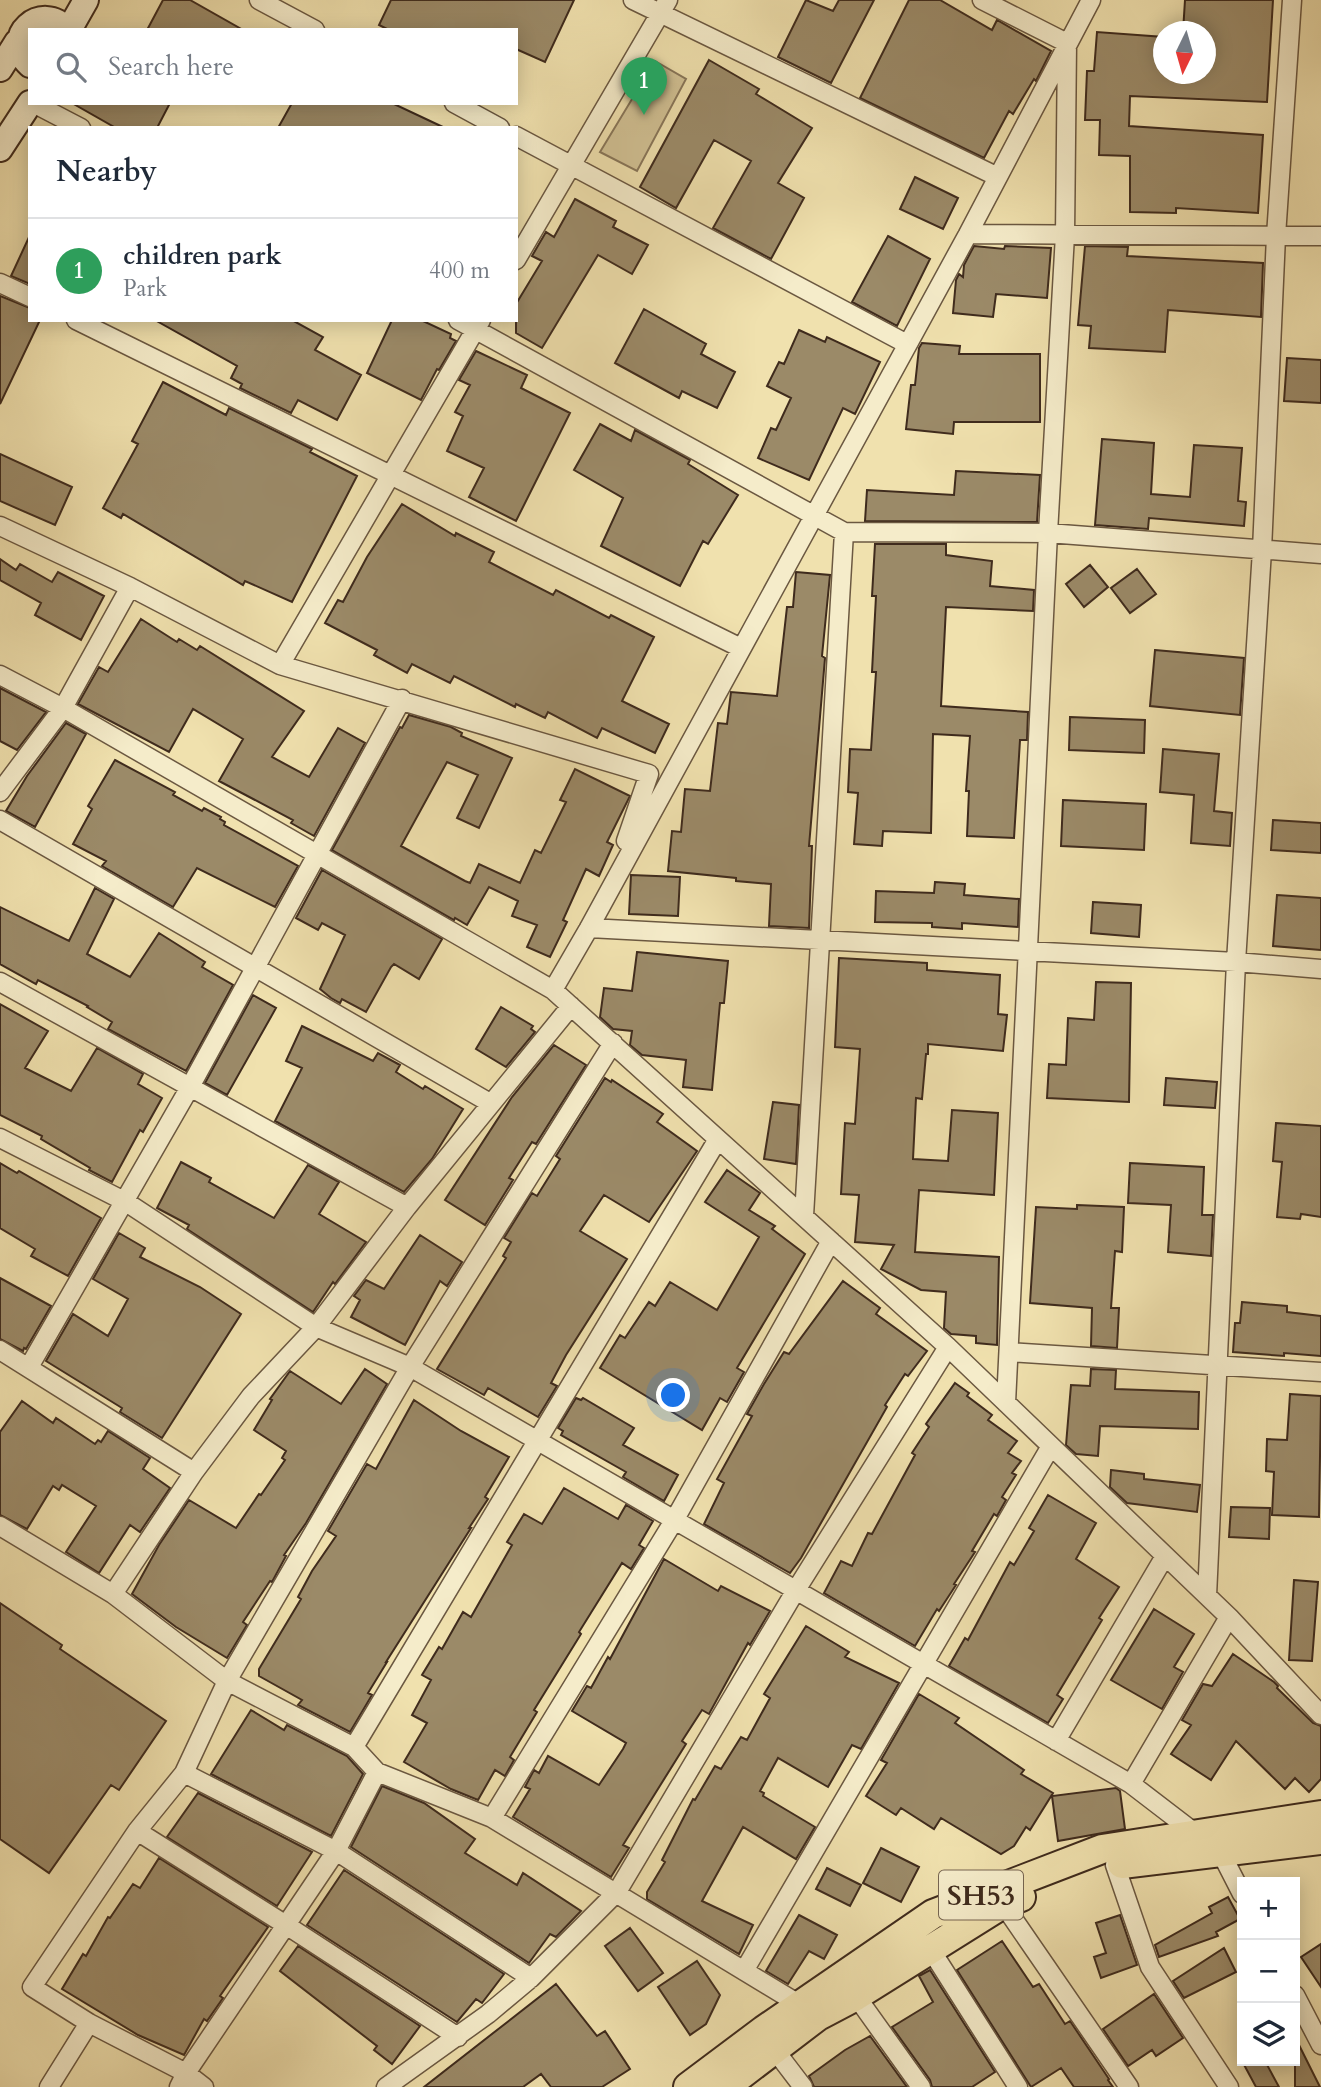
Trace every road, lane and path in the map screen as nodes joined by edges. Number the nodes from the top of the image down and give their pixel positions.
1 (45, 0) edge
2 (86, 0) edge
3 (259, 0) edge
4 (633, 0) edge
5 (982, 0) edge
6 (1091, 0) edge
7 (1292, 0) edge
8 (664, 7) edge
9 (30, 20) junction
10 (66, 28) edge
11 (69, 28) edge
12 (311, 28) edge
13 (17, 42) junction
14 (1067, 43) junction
15 (28, 64) edge
16 (0, 69) edge
17 (31, 105) edge
18 (36, 105) edge
19 (458, 105) edge
20 (77, 126) edge
21 (496, 126) edge
22 (518, 137) edge
23 (0, 149) edge
24 (571, 166) junction
25 (998, 177) junction
26 (968, 234) junction
27 (1065, 236) junction
28 (1276, 236) junction
29 (1321, 236) edge
30 (518, 257) edge
31 (0, 283) edge
32 (28, 296) edge
33 (80, 322) edge
34 (479, 325) edge
35 (907, 344) junction
36 (391, 474) junction
37 (815, 515) junction
38 (0, 526) edge
39 (844, 532) junction
40 (1048, 533) junction
41 (1262, 550) junction
42 (1321, 554) edge
43 (130, 587) junction
44 (741, 648) junction
45 (280, 665) junction
46 (0, 675) edge
47 (402, 699) junction
48 (63, 708) junction
49 (0, 792) edge
50 (0, 820) edge
51 (318, 855) junction
52 (608, 890) junction
53 (589, 928) junction
54 (820, 940) junction
55 (1028, 951) junction
56 (1236, 962) junction
57 (256, 968) junction
58 (1321, 969) edge
59 (0, 982) edge
60 (552, 990) junction
61 (572, 1006) junction
62 (613, 1043) junction
63 (190, 1087) junction
64 (490, 1103) junction
65 (0, 1138) edge
66 (718, 1139) junction
67 (125, 1202) junction
68 (407, 1207) junction
69 (804, 1216) junction
70 (831, 1241) junction
71 (316, 1327) junction
72 (948, 1347) junction
73 (0, 1350) edge
74 (1009, 1352) junction
75 (1218, 1366) junction
76 (29, 1367) junction
77 (410, 1367) junction
78 (1321, 1372) edge
79 (1006, 1403) junction
80 (539, 1441) junction
81 (1051, 1447) junction
82 (194, 1472) junction
83 (675, 1519) junction
84 (0, 1526) edge
85 (1165, 1556) junction
86 (796, 1590) junction
87 (113, 1594) junction
88 (1207, 1597) junction
89 (1229, 1617) junction
90 (925, 1665) junction
91 (228, 1681) junction
92 (1321, 1715) edge
93 (1056, 1741) junction
94 (355, 1747) junction
95 (377, 1772) junction
96 (184, 1773) junction
97 (1131, 1784) junction
98 (1321, 1815) edge
99 (492, 1818) junction
100 (137, 1831) junction
101 (1197, 1834) junction
102 (1321, 1840) edge
103 (336, 1851) junction
104 (1221, 1853) junction
105 (1115, 1865) junction
106 (1237, 1884) edge
107 (617, 1892) junction
108 (1003, 1904) junction
109 (286, 1924) junction
110 (931, 1950) junction
111 (744, 1971) junction
112 (531, 1978) junction
113 (856, 1996) junction
114 (1299, 2003) edge
115 (809, 2011) junction
116 (89, 2023) junction
117 (458, 2037) junction
118 (1321, 2045) edge
119 (774, 2049) junction
120 (182, 2080) edge
121 (49, 2087) edge
122 (204, 2087) edge
123 (386, 2087) edge
124 (688, 2087) edge
125 (725, 2087) edge
126 (803, 2087) edge
127 (920, 2087) edge
128 (1018, 2087) edge
129 (1129, 2087) edge
130 (1229, 2087) edge

1 - 9 main road
2 - 11 main road
3 - 12 street
4 - 8 street
5 - 14 street
6 - 14 street
7 - 28 street
8 - 24 street
8 - 25 street
9 - 10 main road
9 - 13 main road
13 - 15 main road
13 - 16 main road
14 - 25 street
14 - 27 street
17 - 23 main road
18 - 20 street
19 - 21 street
22 - 24 street
24 - 30 street
24 - 35 street
25 - 26 street
26 - 27 street
26 - 35 street
27 - 28 street
27 - 40 street
28 - 29 street
28 - 41 street
31 - 32 street
33 - 36 street
34 - 36 street
34 - 37 street
35 - 37 street
36 - 44 street
36 - 45 street
37 - 39 street
37 - 44 street
38 - 43 street
39 - 40 street
39 - 54 street
40 - 41 street
40 - 55 street
41 - 42 street
41 - 56 street
43 - 45 street
43 - 48 street
44 - 52 street
45 - 47 street
46 - 48 street
47 - 51 street
47 - 52 street
48 - 49 street
48 - 51 street
50 - 57 street
51 - 57 street
51 - 60 street
52 - 53 street
53 - 54 street
53 - 60 street
54 - 55 street
54 - 69 street
55 - 56 street
55 - 74 street
56 - 58 street
56 - 75 street
57 - 63 street
57 - 64 street
59 - 63 street
60 - 61 street
61 - 62 street
61 - 64 street
62 - 66 street
62 - 77 street
63 - 67 street
63 - 68 street
64 - 68 street
65 - 67 street
66 - 69 street
66 - 80 street
67 - 71 street
67 - 76 street
68 - 71 street
69 - 70 street
70 - 72 street
70 - 83 street
71 - 77 street
71 - 82 street
72 - 79 street
72 - 86 street
73 - 76 street
74 - 75 street
74 - 79 street
75 - 78 street
75 - 88 street
76 - 82 street
77 - 80 street
77 - 91 street
79 - 81 street
80 - 83 street
80 - 94 street
81 - 85 street
81 - 90 street
82 - 87 street
83 - 86 street
83 - 99 street
84 - 87 street
85 - 88 street
85 - 93 street
86 - 90 street
86 - 107 street
87 - 91 street
88 - 89 street
89 - 92 street
89 - 97 street
90 - 93 street
90 - 111 street
91 - 94 street
91 - 96 street
93 - 97 street
94 - 95 street
95 - 99 street
95 - 103 street
96 - 100 street
96 - 103 street
97 - 101 street
98 - 101 main road, SH53
99 - 107 street
100 - 109 street
100 - 116 street
101 - 104 street
101 - 115 main road, SH53
102 - 104 main road, SH53
103 - 109 street
103 - 112 street
104 - 105 main road, SH53
104 - 106 street
105 - 108 main road, SH53
105 - 130 street
107 - 111 street
107 - 112 street
108 - 110 main road, SH53
108 - 129 street
109 - 117 street
109 - 120 street
110 - 113 main road, SH53
110 - 128 street
111 - 115 street
112 - 117 street
113 - 115 main road, SH53
113 - 127 street
114 - 118 street
115 - 119 main road, SH53
115 - 124 main road, SH53
116 - 120 street
116 - 121 street
117 - 123 street
119 - 125 main road, SH53
119 - 126 street
120 - 122 street

